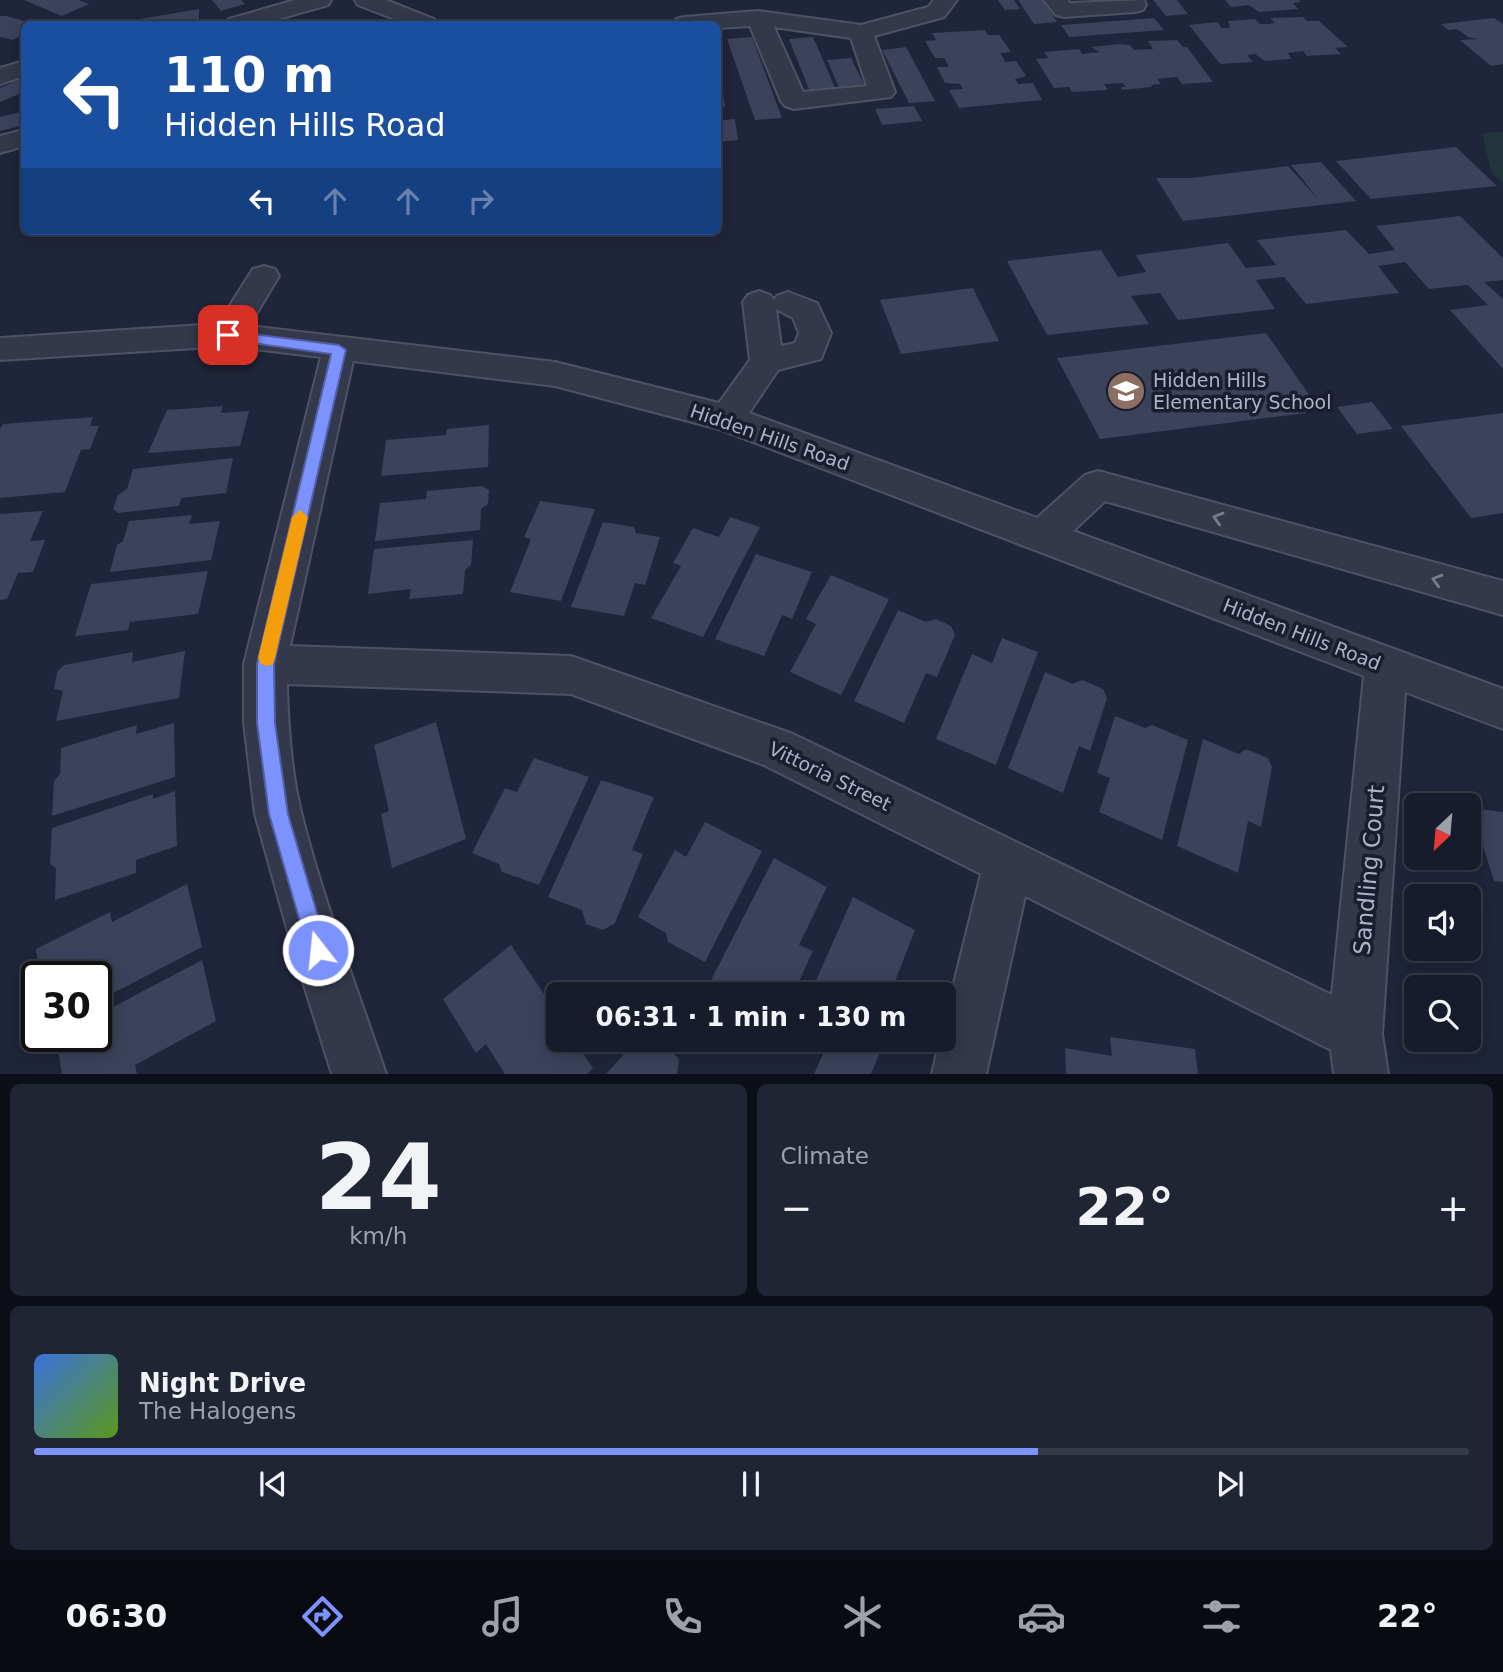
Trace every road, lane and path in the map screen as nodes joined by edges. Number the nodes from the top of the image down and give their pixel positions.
1 (320, 0) edge
2 (366, 0) edge
3 (946, 0) edge
4 (1055, 0) edge
5 (1133, 0) edge
6 (260, 8) edge
7 (758, 18) junction
8 (241, 21) edge
9 (418, 21) edge
10 (721, 21) edge
11 (861, 32) junction
12 (21, 69) edge
13 (0, 76) edge
14 (21, 139) edge
15 (0, 145) edge
16 (264, 276) dead end
17 (228, 335) junction
18 (0, 349) edge
19 (339, 350) junction
20 (767, 361) junction
21 (727, 418) junction
22 (1042, 536) junction
23 (1503, 598) edge
24 (265, 664) junction
25 (1386, 665) junction
26 (1503, 709) edge
27 (1007, 864) junction
28 (1358, 1054) edge
29 (359, 1073) edge
30 (959, 1073) edge

1 - 6 street
2 - 9 street
3 - 11 street
4 - 5 street
6 - 8 street
7 - 10 street
7 - 11 street
7 - 11 street
12 - 13 street
14 - 15 street
16 - 17 street
17 - 18 street, Hidden Hills Road
17 - 19 street, Hidden Hills Road
19 - 21 street, Hidden Hills Road
19 - 24 street
20 - 20 street
20 - 21 street
21 - 22 street, Hidden Hills Road
23 -> 22 street
22 - 25 street, Hidden Hills Road
24 - 27 street, Vittoria Street
24 - 29 street
25 - 26 street, Hidden Hills Road
25 - 28 street, Sandling Court
27 - 28 street, Vittoria Street
27 - 30 street

